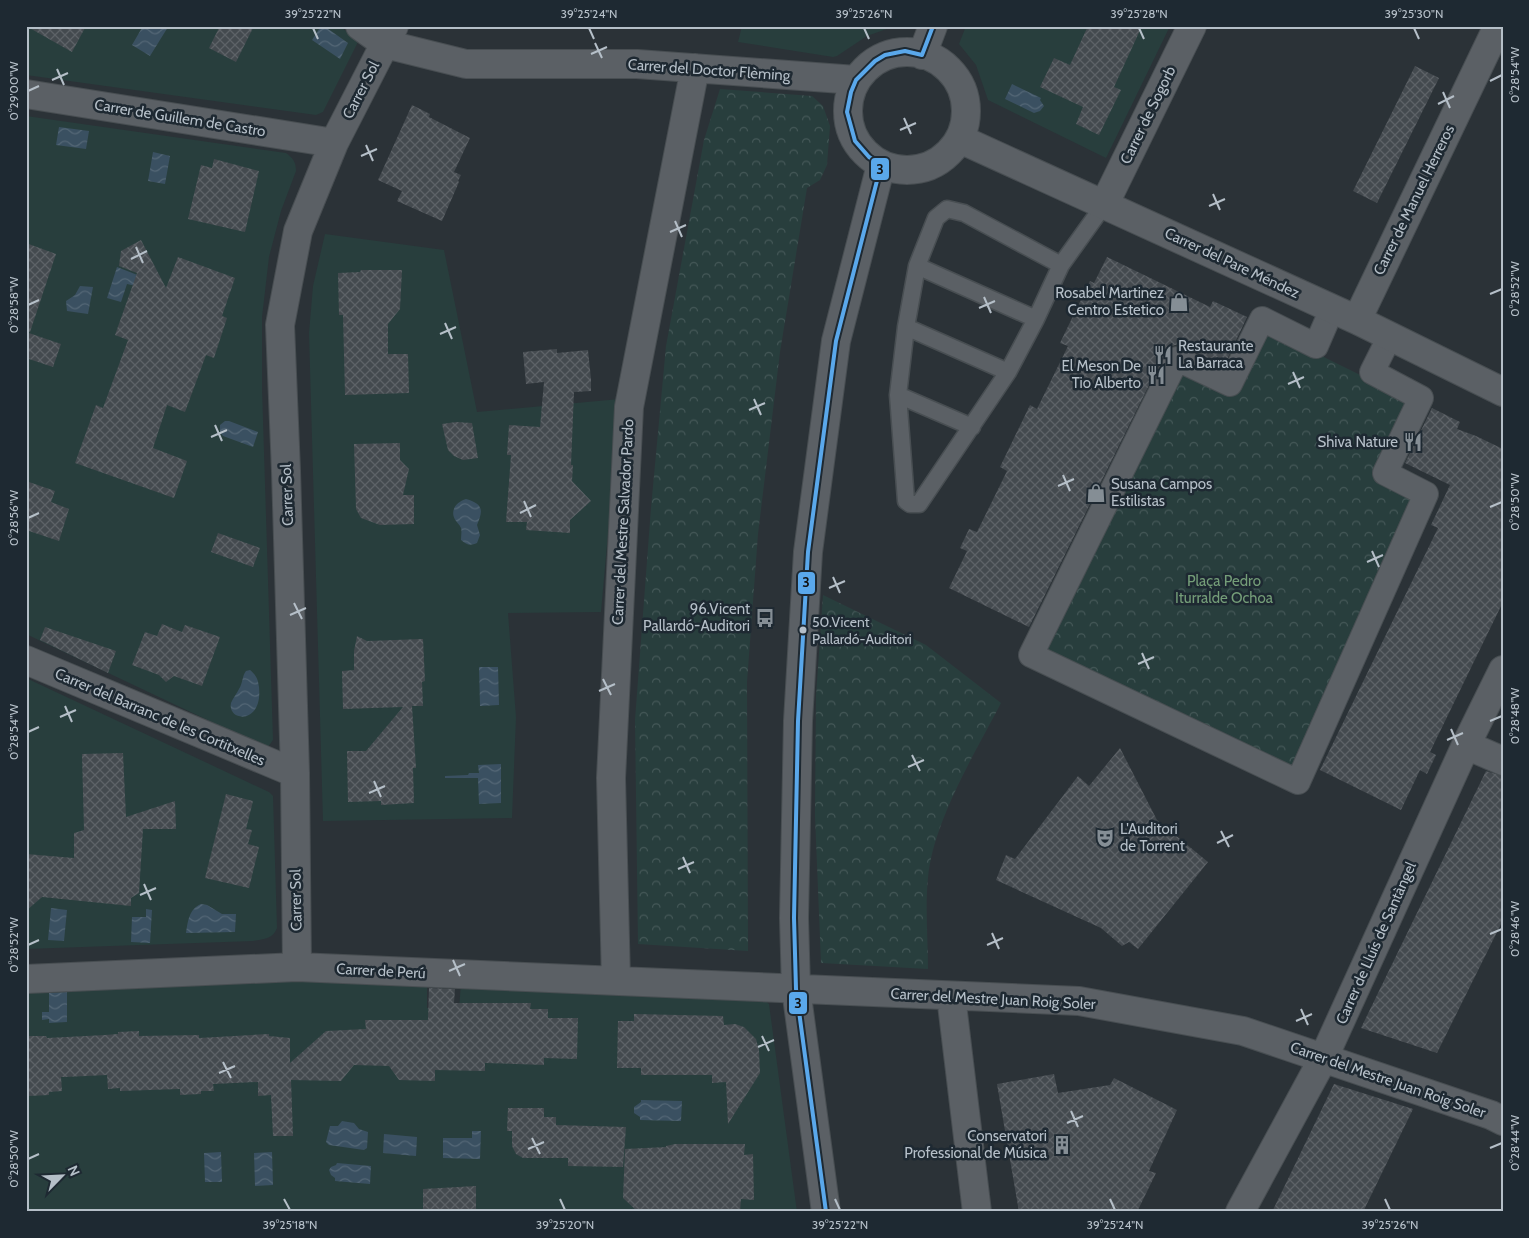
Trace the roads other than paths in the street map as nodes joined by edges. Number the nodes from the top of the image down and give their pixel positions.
1 (360, 26) edge
2 (933, 26) edge
3 (1192, 26) edge
4 (390, 35) edge
5 (1498, 36) edge
6 (922, 55) junction
7 (695, 68) junction
8 (856, 80) junction
9 (26, 94) edge
10 (960, 139) junction
11 (334, 143) junction
12 (881, 165) junction
13 (1104, 205) junction
14 (1061, 265) junction
15 (917, 266) junction
16 (1332, 309) junction
17 (1036, 319) junction
18 (1357, 320) junction
19 (906, 327) junction
20 (1390, 336) junction
21 (1008, 372) junction
22 (1503, 392) edge
23 (898, 395) junction
24 (972, 427) junction
25 (26, 660) edge
26 (1503, 670) edge
27 (1466, 745) junction
28 (1503, 761) edge
29 (295, 773) junction
30 (297, 967) junction
31 (26, 978) edge
32 (616, 981) junction
33 (796, 989) junction
34 (951, 996) junction
35 (1324, 1057) junction
36 (1503, 1121) edge
37 (826, 1212) edge
38 (977, 1212) edge
39 (1240, 1212) edge

1 - 4 street, Carrer del Doctor Flèming
2 - 6 street
3 - 13 street, Carrer de Sogorb
4 - 7 street, Carrer del Doctor Flèming
4 - 11 street, Carrer Sol
5 - 18 street, Carrer de Manuel Herreros
6 - 8 street
6 - 10 street
7 - 8 street, Carrer del Doctor Flèming
7 - 32 street, Carrer del Mestre Salvador Pardo
8 - 12 street
9 - 11 street, Carrer de Guillem de Castro
10 - 12 street
10 - 13 street, Carrer del Pare Méndez
11 - 29 street, Carrer Sol
12 - 33 street
13 - 14 lane
13 - 16 street, Carrer del Pare Méndez
14 - 15 lane
14 - 17 lane
15 - 17 lane
15 - 19 lane
16 - 18 street, Carrer del Pare Méndez
16 - 20 street
17 - 21 lane
18 - 20 street, Carrer del Pare Méndez
19 - 21 lane
19 - 23 lane
20 - 22 street, Carrer del Pare Méndez
21 - 24 lane
23 - 24 lane
23 - 24 lane
25 - 29 street, Carrer del Barranc de les Cortitxelles
26 - 27 street, Carrer de Lluís de Santàngel
27 - 28 street
27 - 35 street, Carrer de Lluís de Santàngel
29 - 30 street, Carrer Sol
30 - 31 street, Carrer de Perú
30 - 32 street, Carrer de Perú
32 - 33 street, Carrer de Perú
33 - 34 street, Carrer del Mestre Juan Roig Soler
33 - 37 street
34 - 35 street, Carrer del Mestre Juan Roig Soler
34 - 38 street
35 - 36 street, Carrer del Mestre Juan Roig Soler
35 - 39 street, Carrer de Lluís de Santàngel

